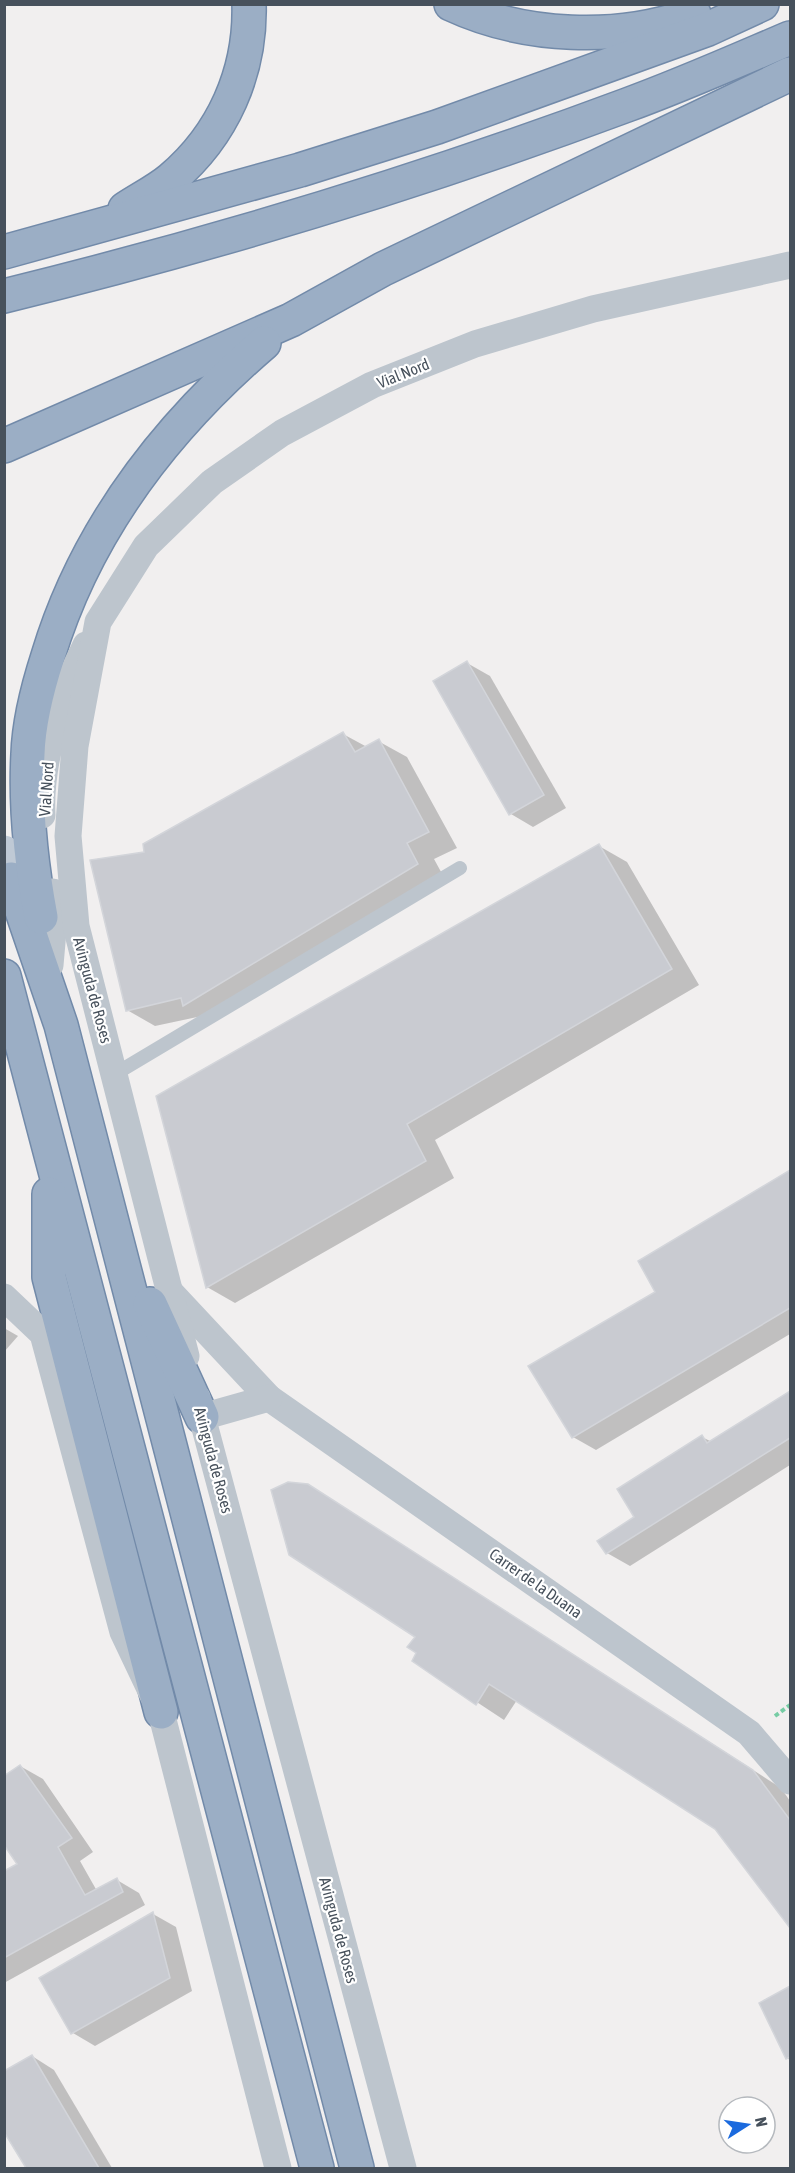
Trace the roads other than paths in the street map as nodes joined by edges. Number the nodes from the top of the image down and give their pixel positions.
1 (249, 4) edge
2 (451, 4) edge
3 (721, 4) edge
4 (762, 4) edge
5 (790, 38) edge
6 (790, 74) edge
7 (97, 228) junction
8 (4, 252) edge
9 (790, 265) edge
10 (4, 296) edge
11 (291, 320) junction
12 (4, 446) edge
13 (98, 622) junction
14 (75, 746) joint
15 (8, 865) edge
16 (460, 868) dead end
17 (50, 965) junction
18 (4, 976) edge
19 (61, 1025) junction
20 (115, 1074) junction
21 (48, 1144) junction
22 (115, 1229) junction
23 (167, 1289) junction
24 (4, 1297) edge
25 (269, 1398) junction
26 (202, 1417) junction
27 (161, 1712) junction
28 (790, 1781) edge
29 (278, 2169) edge
30 (317, 2169) edge
31 (357, 2169) edge
32 (403, 2169) edge

1 - 7 highway
2 - 3 highway
4 - 7 highway
5 - 10 highway
6 - 11 highway
7 - 8 highway
9 - 13 street, Vial Nord
11 - 12 highway
11 - 17 highway
13 - 14 street, Vial Nord
13 - 17 street, Vial Nord
14 - 20 street, Avinguda de Roses
15 - 19 highway
16 - 20 lane
17 - 19 highway
18 - 21 highway
19 - 22 highway
20 - 23 street, Avinguda de Roses
21 - 27 highway
21 - 30 highway
22 - 26 highway
22 - 31 highway
23 - 25 street, Carrer de la Duana
23 - 26 street, Avinguda de Roses
24 - 27 street
25 - 26 street
25 - 28 street, Carrer de la Duana
26 - 32 street, Avinguda de Roses
27 - 29 street

